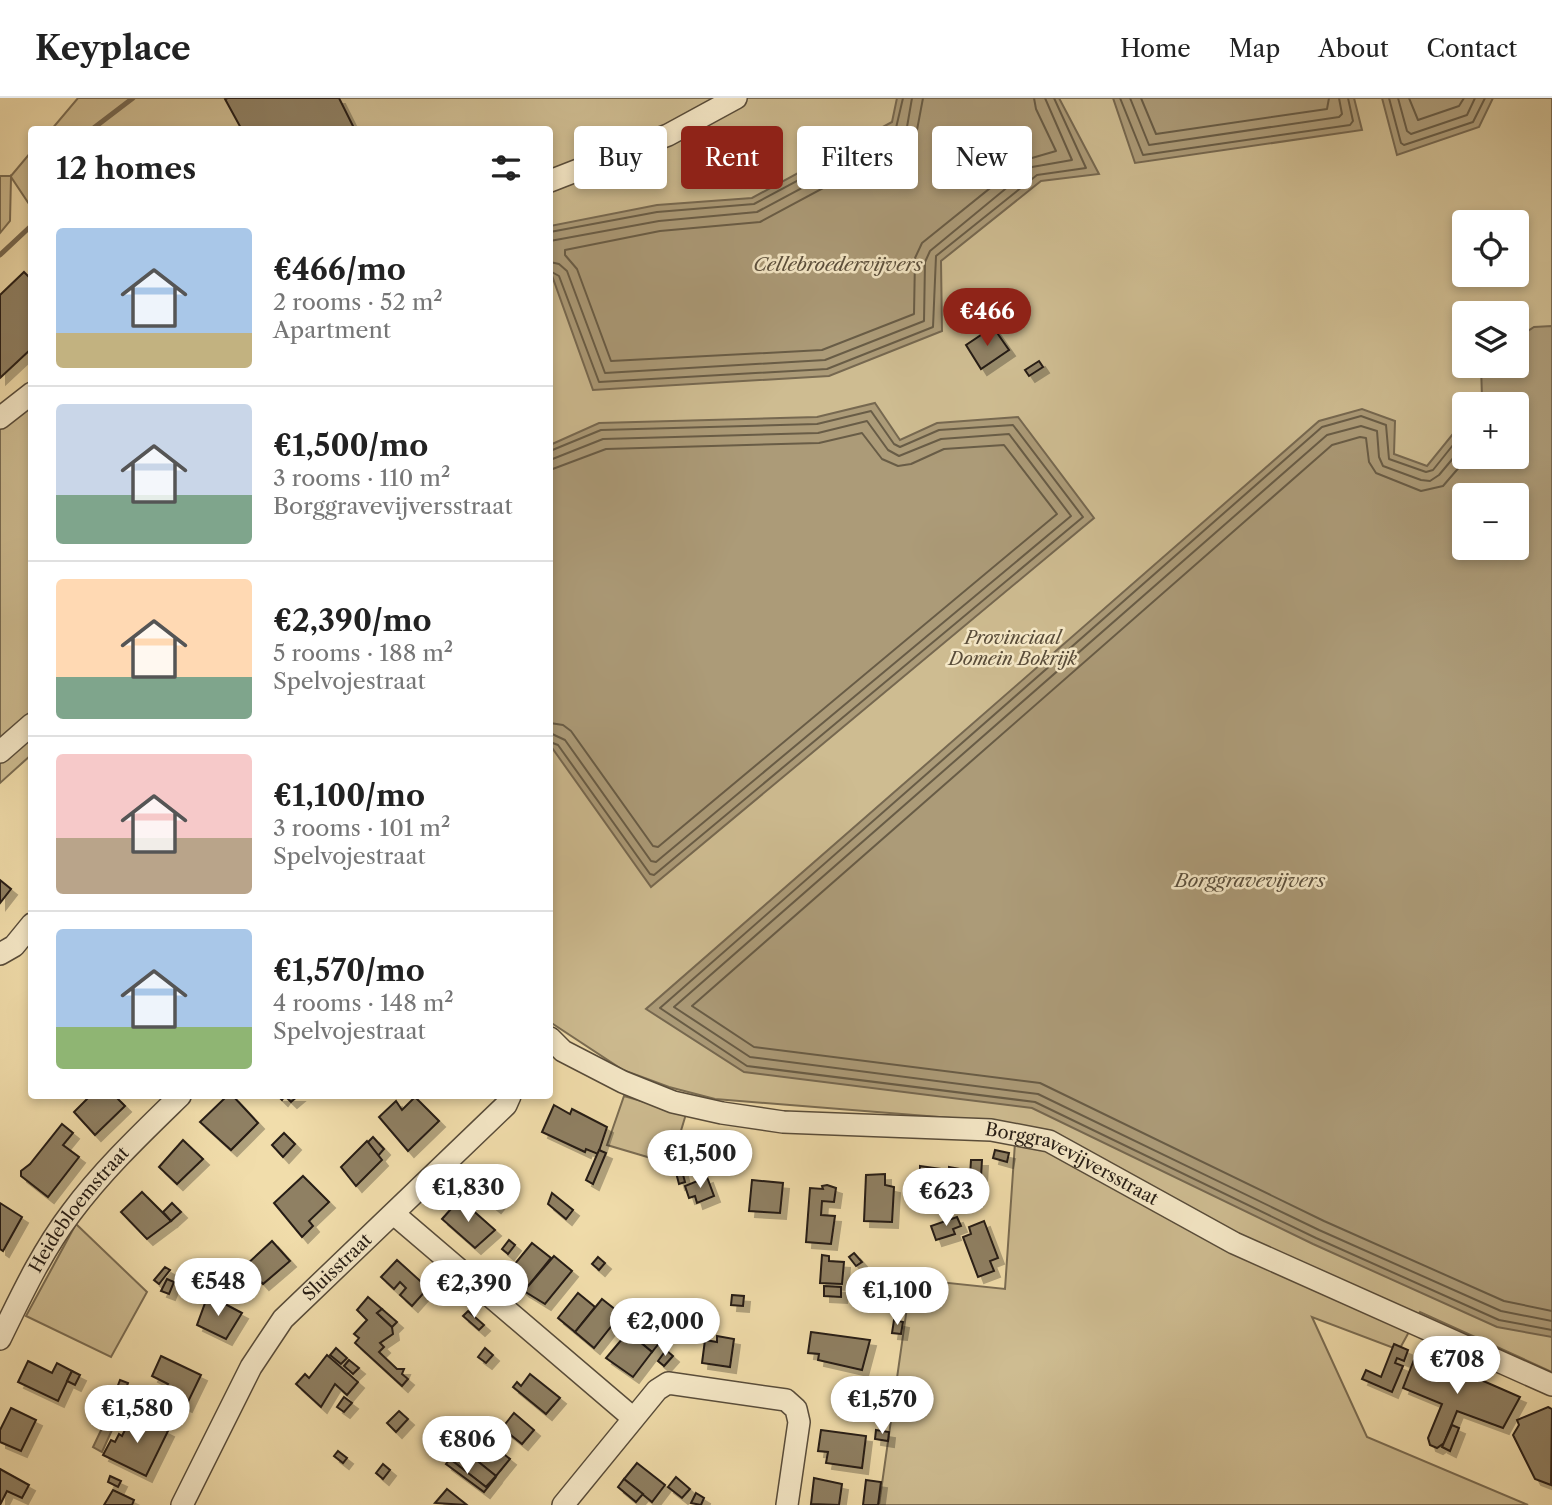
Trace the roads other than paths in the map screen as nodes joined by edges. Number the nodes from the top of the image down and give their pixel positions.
1 (736, 98) edge
2 (553, 180) edge
3 (28, 396) edge
4 (0, 418) edge
5 (28, 728) edge
6 (0, 752) edge
7 (28, 929) edge
8 (0, 954) edge
9 (554, 1047) edge
10 (177, 1099) edge
11 (509, 1099) edge
12 (394, 1213) junction
13 (0, 1339) edge
14 (1552, 1385) edge
15 (634, 1418) junction
16 (182, 1505) edge
17 (563, 1505) edge
18 (787, 1505) edge

1 - 2 street
3 - 4 street
5 - 6 street
7 - 8 street
9 - 14 street, Borggravevijversstraat
10 - 13 street, Heidebloemstraat
11 - 12 street, Sluisstraat
12 - 15 street
12 - 16 street, Sluisstraat
15 - 17 street
15 - 18 street

